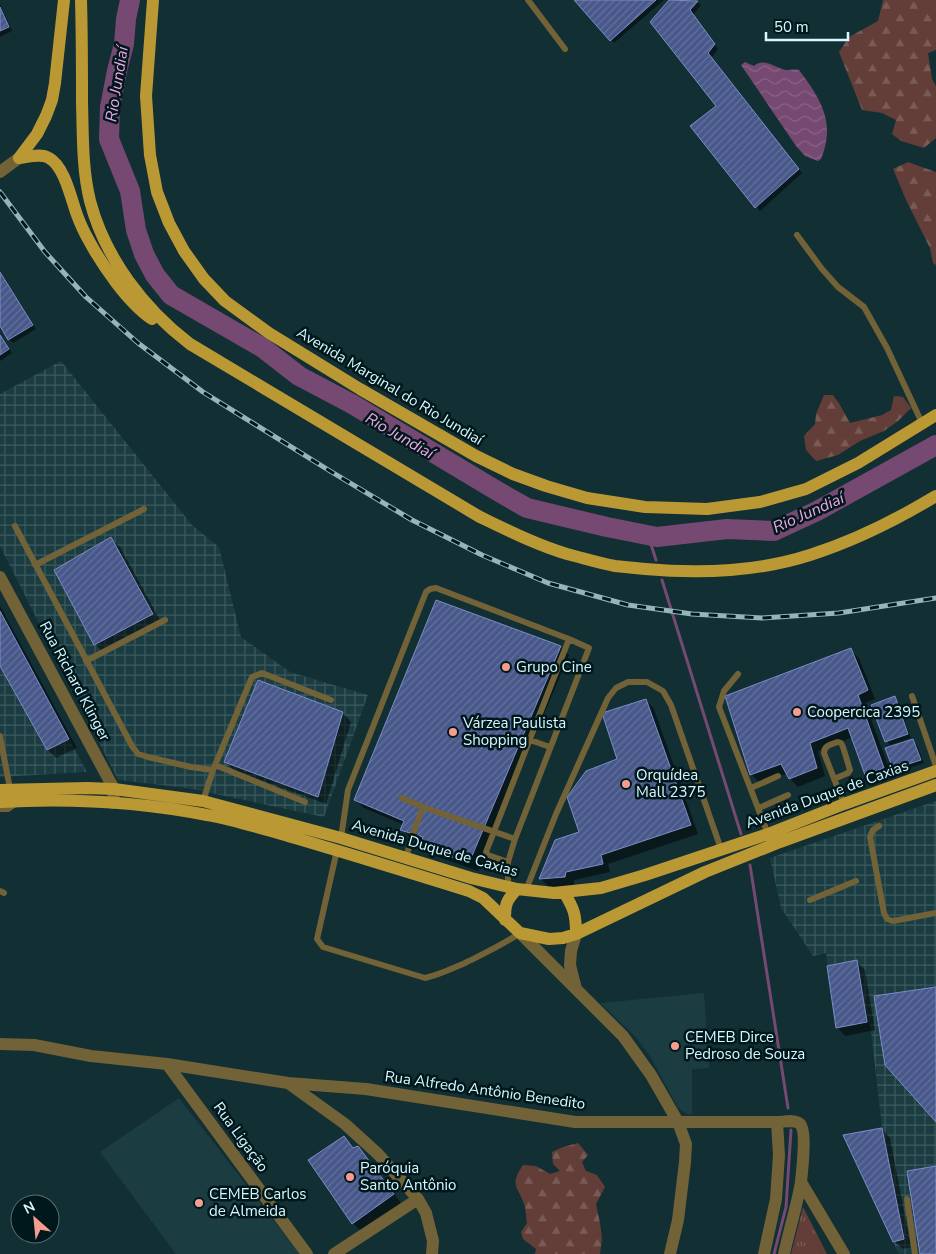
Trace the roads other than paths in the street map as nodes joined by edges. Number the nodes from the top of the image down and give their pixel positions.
1 (64, 0) edge
2 (82, 0) edge
3 (153, 0) edge
4 (528, 0) edge
5 (565, 49) dead end
6 (10, 165) edge
7 (797, 235) dead end
8 (171, 329) junction
9 (936, 415) edge
10 (922, 423) junction
11 (936, 496) edge
12 (144, 509) dead end
13 (14, 526) dead end
14 (35, 565) junction
15 (0, 577) edge
16 (165, 620) dead end
17 (569, 639) junction
18 (86, 661) junction
19 (738, 674) dead end
20 (912, 696) dead end
21 (331, 700) dead end
22 (0, 736) edge
23 (530, 740) junction
24 (550, 747) junction
25 (2, 753) edge
26 (936, 766) edge
27 (214, 768) junction
28 (936, 771) edge
29 (778, 776) dead end
30 (834, 779) junction
31 (936, 785) edge
32 (751, 788) junction
33 (114, 789) junction
34 (5, 790) edge
35 (788, 795) dead end
36 (402, 798) dead end
37 (20, 801) junction
38 (203, 801) junction
39 (0, 802) edge
40 (305, 802) dead end
41 (113, 803) junction
42 (844, 804) junction
43 (423, 807) junction
44 (759, 808) junction
45 (0, 809) edge
46 (879, 826) dead end
47 (494, 832) junction
48 (768, 834) junction
49 (341, 838) junction
50 (515, 839) junction
51 (721, 849) junction
52 (337, 850) junction
53 (406, 858) junction
54 (508, 862) junction
55 (856, 881) dead end
56 (517, 889) junction
57 (564, 892) junction
58 (810, 900) dead end
59 (936, 914) edge
60 (506, 920) junction
61 (520, 933) junction
62 (576, 934) junction
63 (576, 989) junction
64 (0, 1044) edge
65 (167, 1064) junction
66 (288, 1083) junction
67 (678, 1122) junction
68 (777, 1122) junction
69 (801, 1182) junction
70 (418, 1199) junction
71 (907, 1199) dead end
72 (307, 1254) edge
73 (334, 1254) edge
74 (432, 1254) edge
75 (670, 1254) edge
76 (764, 1254) edge
77 (784, 1254) edge
78 (844, 1254) edge
79 (916, 1254) edge

1 - 6 main road
2 - 8 main road
3 - 10 main road, Avenida Marginal do Rio Jundiaí
4 - 5 lane
6 - 8 main road
7 - 10 lane
8 - 11 main road
9 - 10 main road, Avenida Marginal do Rio Jundiaí
12 - 14 lane
13 - 14 lane
14 - 18 lane
15 - 33 street, Rua Richard Klinger
16 - 18 lane
17 - 23 lane
17 - 24 lane
17 - 49 lane
18 - 27 lane
19 - 32 lane
20 - 26 lane
21 - 27 lane
22 - 25 lane
23 - 24 lane
23 - 47 lane
24 - 50 lane
25 - 34 lane
27 - 38 lane
27 - 40 lane
28 - 42 main road, Avenida Duque de Caxias
29 - 32 lane
30 - 30 lane
30 - 42 lane
31 - 62 main road, Avenida Duque de Caxias
32 - 44 lane
33 - 34 main road, Avenida Duque de Caxias
33 - 38 main road, Avenida Duque de Caxias
33 - 41 street
35 - 44 lane
36 - 43 lane
37 - 39 main road, Avenida Duque de Caxias
37 - 41 main road, Avenida Duque de Caxias
37 - 45 lane, Avenida Duque de Caxias
38 - 49 main road, Avenida Duque de Caxias
41 - 52 main road, Avenida Duque de Caxias
42 - 48 main road, Avenida Duque de Caxias
43 - 47 lane
43 - 53 lane
44 - 48 lane
46 - 59 lane
47 - 50 lane
47 - 54 lane
48 - 51 main road, Avenida Duque de Caxias
49 - 53 main road, Avenida Duque de Caxias
50 - 54 lane
51 - 56 lane
51 - 57 main road, Avenida Duque de Caxias
52 - 60 main road, Avenida Duque de Caxias
52 - 61 lane
53 - 56 main road, Avenida Duque de Caxias
54 - 56 lane
55 - 58 lane
56 - 57 main road, Avenida Duque de Caxias
56 - 60 main road
57 - 62 main road
60 - 61 main road, Avenida Duque de Caxias
61 - 62 main road
61 - 63 street
62 - 63 street
63 - 67 street
64 - 65 street
65 - 66 street, Rua Alfredo Antônio Benedito
65 - 72 street, Rua Ligação
66 - 67 street, Rua Alfredo Antônio Benedito
66 - 70 street
67 - 68 street, Rua Alfredo Antônio Benedito
67 - 75 street
68 - 69 street, Rua Alfredo Antônio Benedito
68 - 76 street
69 - 77 street, Rua Alfredo Antônio Benedito
69 - 78 street
70 - 73 street
70 - 74 street
71 - 79 lane

